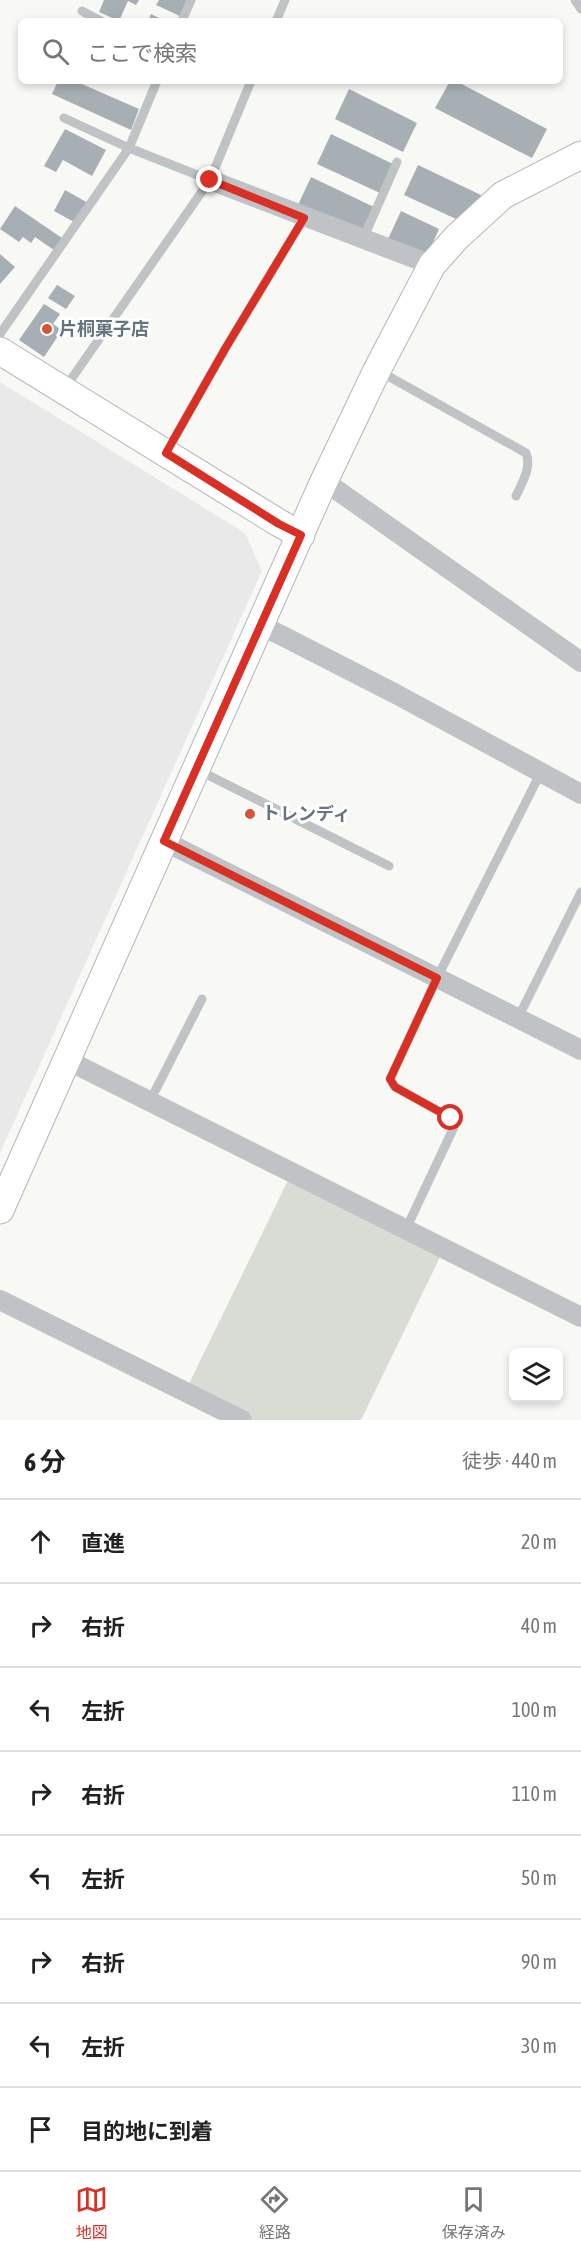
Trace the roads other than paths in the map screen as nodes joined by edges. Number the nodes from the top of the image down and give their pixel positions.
1 (191, 0) edge
2 (285, 0) edge
3 (575, 0) edge
4 (581, 9) edge
5 (82, 11) dead end
6 (95, 18) edge
7 (183, 18) edge
8 (277, 18) edge
9 (156, 84) edge
10 (250, 84) edge
11 (64, 118) dead end
12 (129, 148) junction
13 (581, 155) edge
14 (397, 162) dead end
15 (210, 180) junction
16 (304, 218) junction
17 (363, 239) junction
18 (432, 266) junction
19 (0, 334) edge
20 (0, 351) edge
21 (377, 370) junction
22 (64, 390) junction
23 (166, 453) junction
24 (324, 481) junction
25 (516, 496) dead end
26 (301, 535) junction
27 (261, 625) junction
28 (581, 662) edge
29 (196, 769) junction
30 (541, 772) junction
31 (581, 794) edge
32 (164, 841) junction
33 (388, 866) dead end
34 (581, 892) edge
35 (437, 978) junction
36 (202, 999) dead end
37 (518, 1018) junction
38 (581, 1050) edge
39 (67, 1060) junction
40 (150, 1101) junction
41 (0, 1210) edge
42 (406, 1230) junction
43 (0, 1300) edge
44 (581, 1317) edge
45 (242, 1420) edge

1 - 7 lane
2 - 8 lane
3 - 4 lane
5 - 6 lane
9 - 12 lane
10 - 15 lane
11 - 12 lane
12 - 15 lane
12 - 19 lane
13 - 18 street
14 - 17 lane
15 - 16 street
15 - 22 lane
16 - 17 street
16 - 23 lane
17 - 18 street
18 - 21 street
20 - 22 street
21 - 24 street
21 - 25 lane
22 - 23 street
23 - 26 street
24 - 26 street
24 - 28 street
26 - 27 street
27 - 29 street
27 - 30 street
29 - 32 street
29 - 33 lane
30 - 31 street
30 - 35 lane
32 - 35 street
32 - 39 street
34 - 37 lane
35 - 37 street
35 - 42 lane
36 - 40 lane
37 - 38 street
39 - 40 street
39 - 41 street
40 - 42 street
42 - 44 street
43 - 45 street

